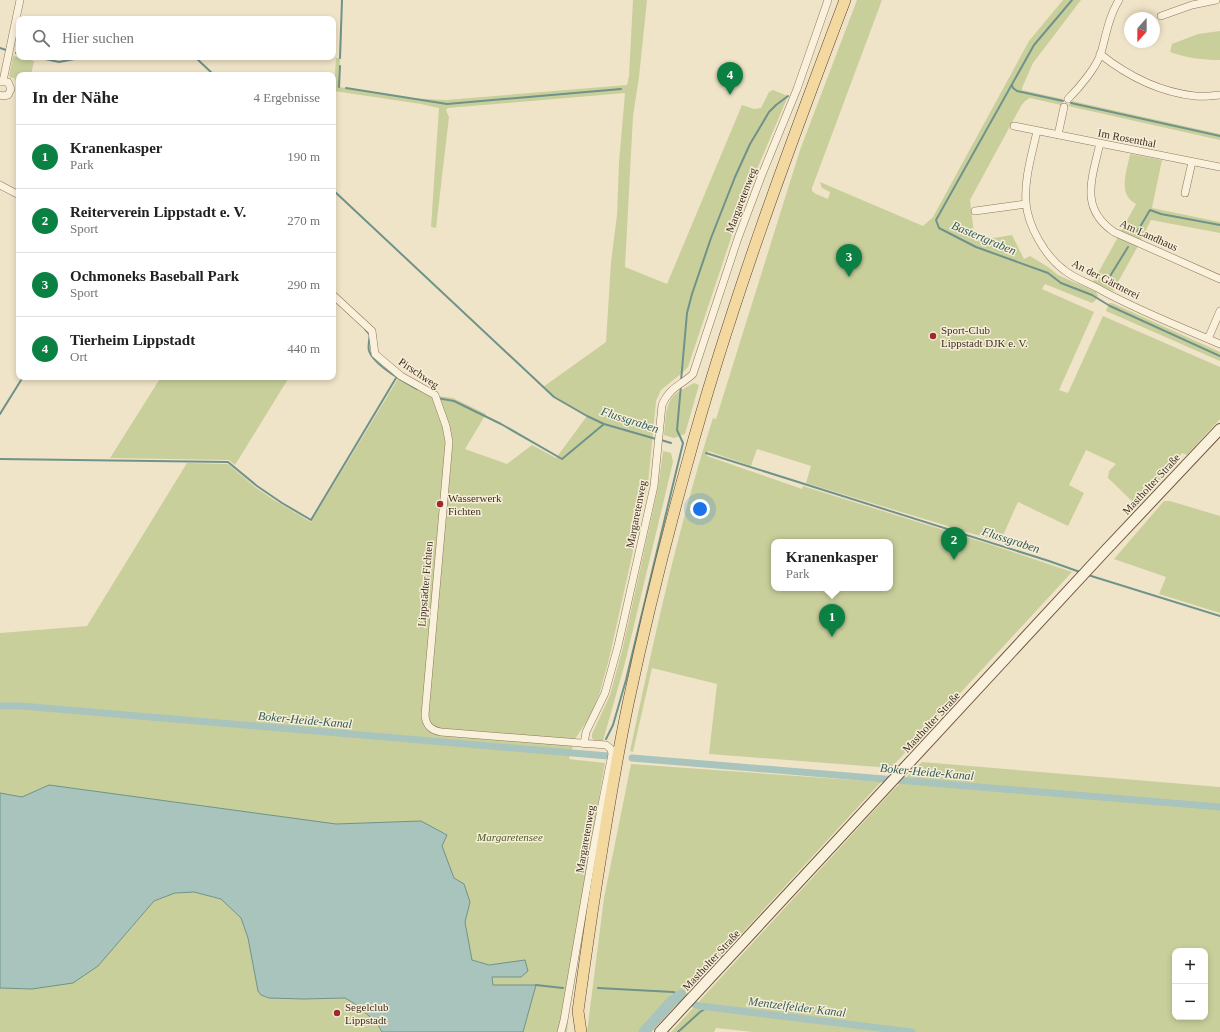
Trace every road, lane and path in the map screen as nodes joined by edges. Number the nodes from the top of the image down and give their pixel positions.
1 (20, 0) edge
2 (828, 0) edge
3 (845, 0) edge
4 (852, 0) edge
5 (1120, 0) edge
6 (1216, 0) edge
7 (16, 16) edge
8 (1161, 16) dead end
9 (16, 17) edge
10 (1100, 54) junction
11 (1, 82) edge
12 (11, 92) junction
13 (16, 93) edge
14 (0, 95) edge
15 (1220, 95) edge
16 (1068, 99) dead end
17 (1064, 108) dead end
18 (1014, 126) dead end
19 (1037, 131) junction
20 (1058, 135) junction
21 (1100, 144) junction
22 (1192, 162) junction
23 (1220, 167) edge
24 (0, 185) edge
25 (16, 193) edge
26 (1185, 193) dead end
27 (1026, 204) junction
28 (975, 212) dead end
29 (1220, 279) edge
30 (336, 298) edge
31 (1220, 311) edge
32 (1208, 339) junction
33 (1220, 344) edge
34 (1220, 430) edge
35 (449, 442) joint
36 (584, 744) junction
37 (561, 1032) edge
38 (581, 1032) edge
39 (585, 1032) edge
40 (660, 1032) edge

1 - 7 street
2 - 36 street, Margaretenweg
3 - 38 main road
4 - 39 main road
5 - 10 street
6 - 8 street
9 - 11 street
10 - 15 street
10 - 16 street
11 - 12 street
12 - 13 street
12 - 14 street
17 - 20 street
18 - 19 street, Im Rosenthal
19 - 20 street, Im Rosenthal
19 - 27 street, An der Gärtnerei
20 - 21 street, Im Rosenthal
21 - 22 street, Im Rosenthal
21 - 29 street, Am Landhaus
22 - 23 street, Im Rosenthal
22 - 26 street
24 - 25 street
27 - 28 street
27 - 32 street, An der Gärtnerei
30 - 35 street, Pirschweg
31 - 32 street
32 - 33 street, An der Gärtnerei
34 - 40 street, Mastholter Straße
35 - 36 street, Lippstädter Fichten
36 - 37 street, Margaretenweg

